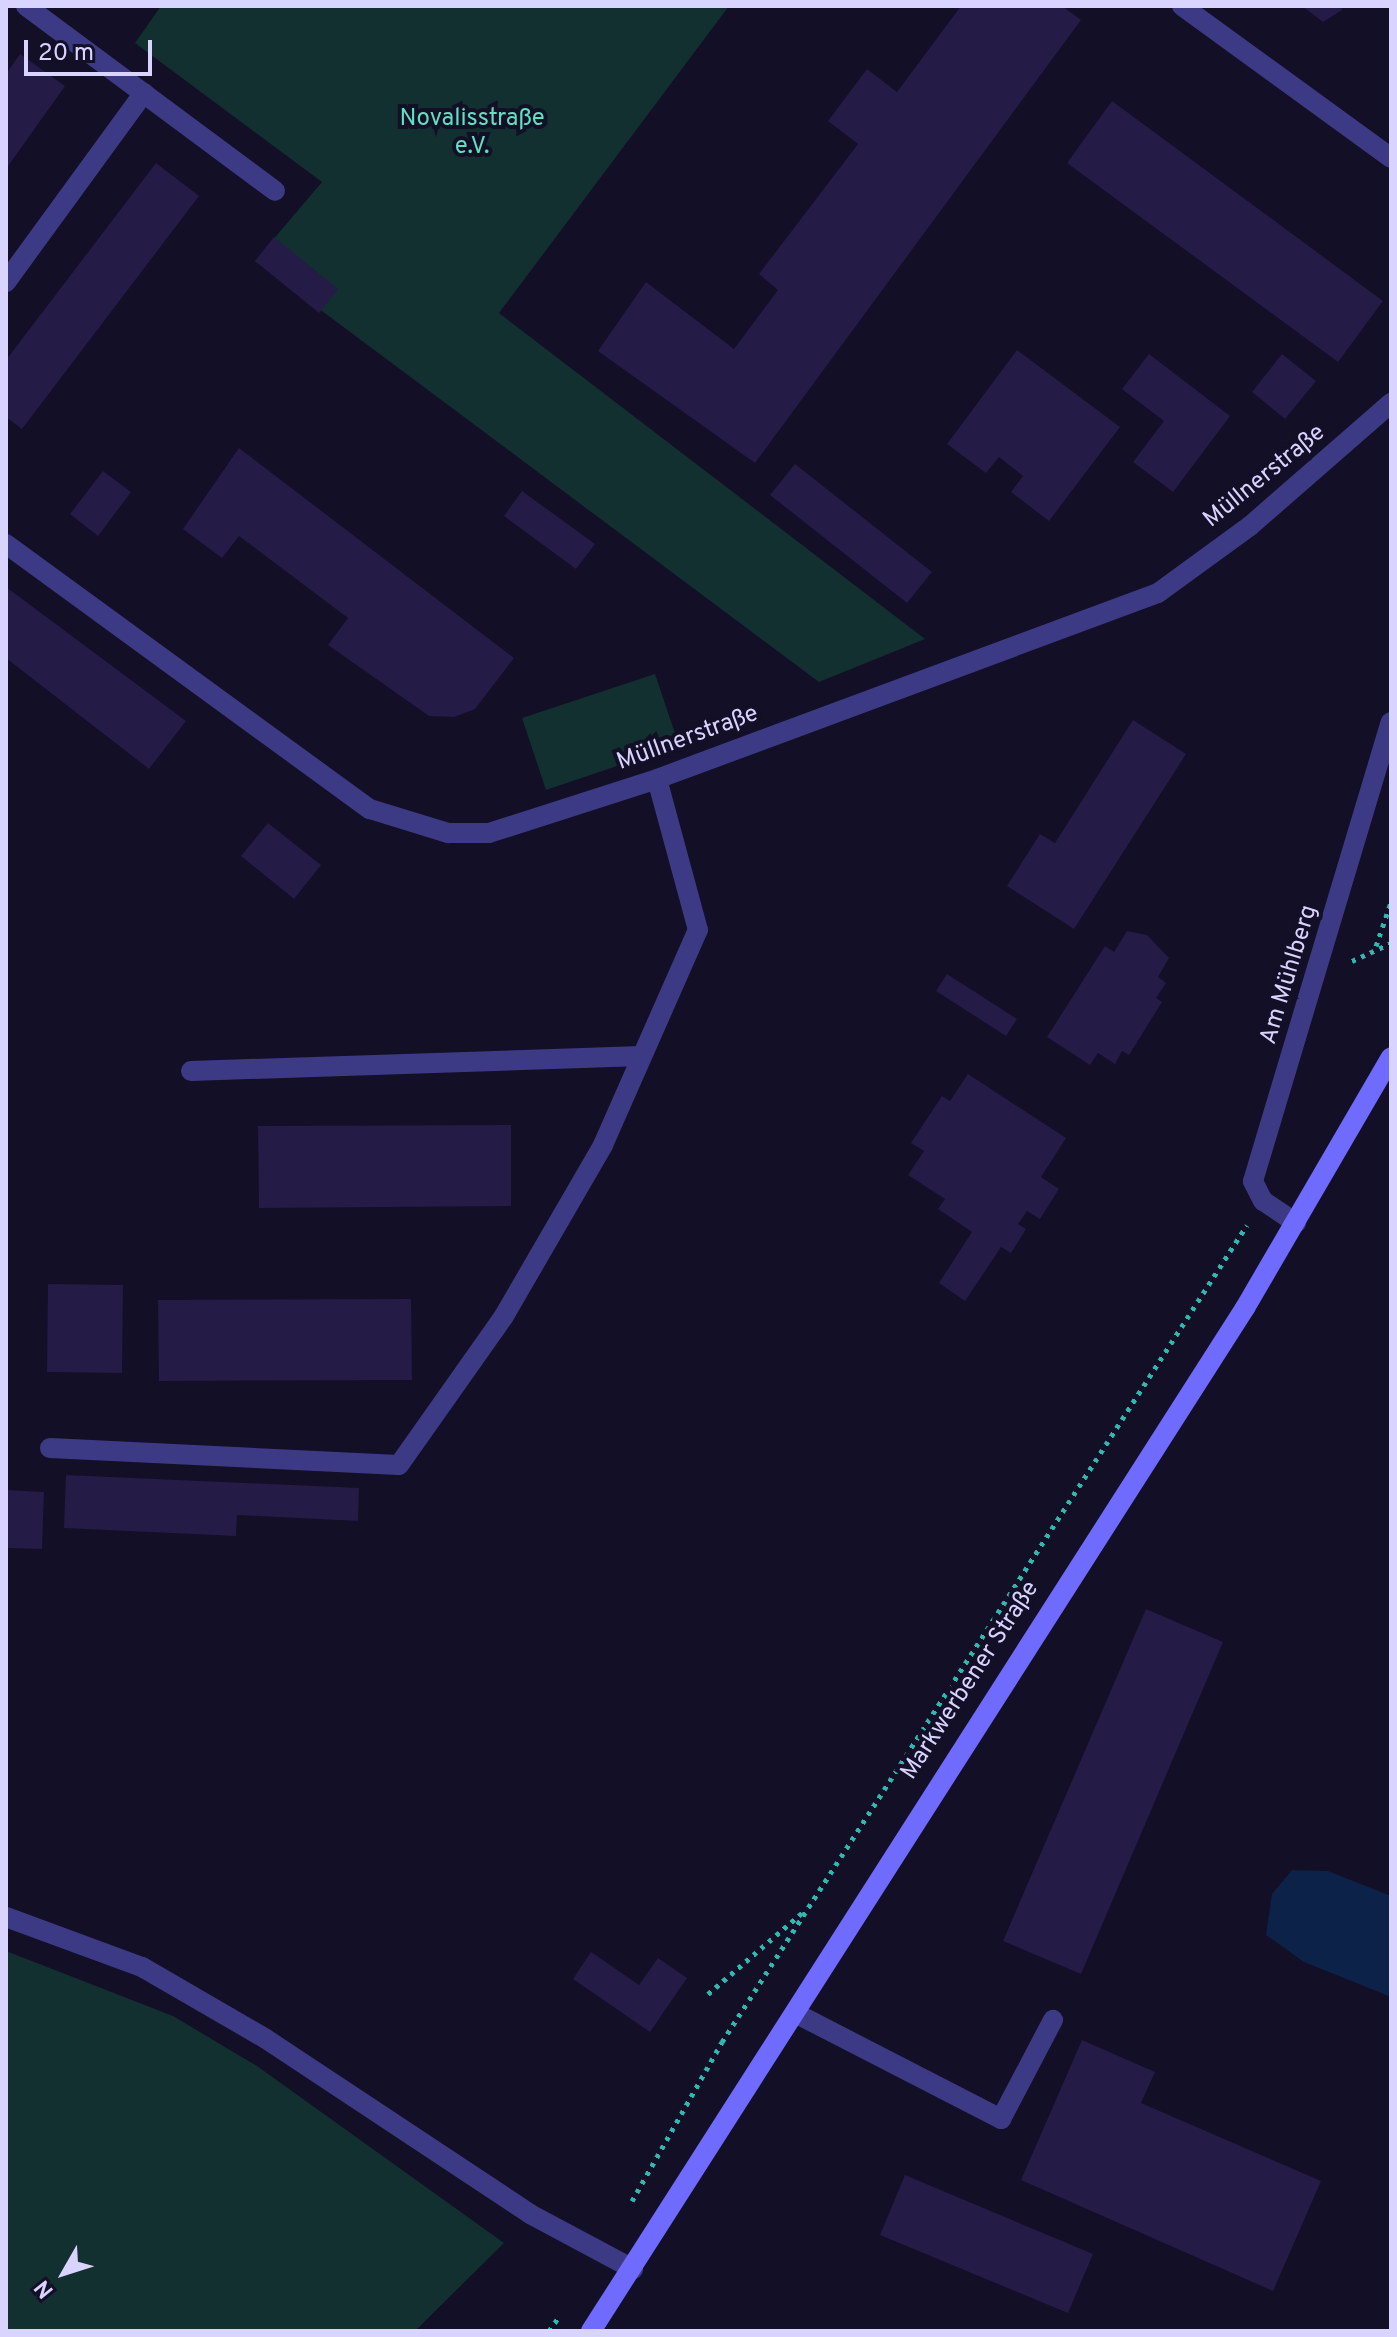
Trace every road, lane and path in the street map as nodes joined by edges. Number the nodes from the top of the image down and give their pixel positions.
1 (26, 6) edge
2 (1182, 6) edge
3 (144, 93) junction
4 (1391, 158) edge
5 (275, 191) dead end
6 (6, 282) edge
7 (1391, 403) edge
8 (6, 544) edge
9 (1391, 722) edge
10 (657, 779) junction
11 (1391, 902) edge
12 (1375, 947) dead end
13 (642, 1056) junction
14 (1391, 1057) edge
15 (191, 1071) dead end
16 (1263, 1201) junction
17 (1296, 1223) junction
18 (50, 1448) dead end
19 (809, 1906) junction
20 (6, 1917) edge
21 (708, 1994) dead end
22 (795, 2013) junction
23 (1053, 2020) dead end
24 (603, 2253) junction
25 (633, 2269) junction
26 (591, 2331) edge

1 - 3 street
2 - 4 street
3 - 5 street
3 - 6 street
7 - 10 street, Müllnerstraße
8 - 10 street, Müllnerstraße
9 - 16 street, Am Mühlberg
10 - 13 street
11 - 12 path
13 - 15 street
13 - 18 street
14 - 17 main road, Markwerbener Straße
16 - 17 street
16 - 19 path
17 - 22 main road, Markwerbener Straße
19 - 21 path
19 - 24 path
20 - 24 street
22 - 23 street
22 - 25 main road, Markwerbener Straße
24 - 25 street
25 - 26 main road, Markwerbener Straße

